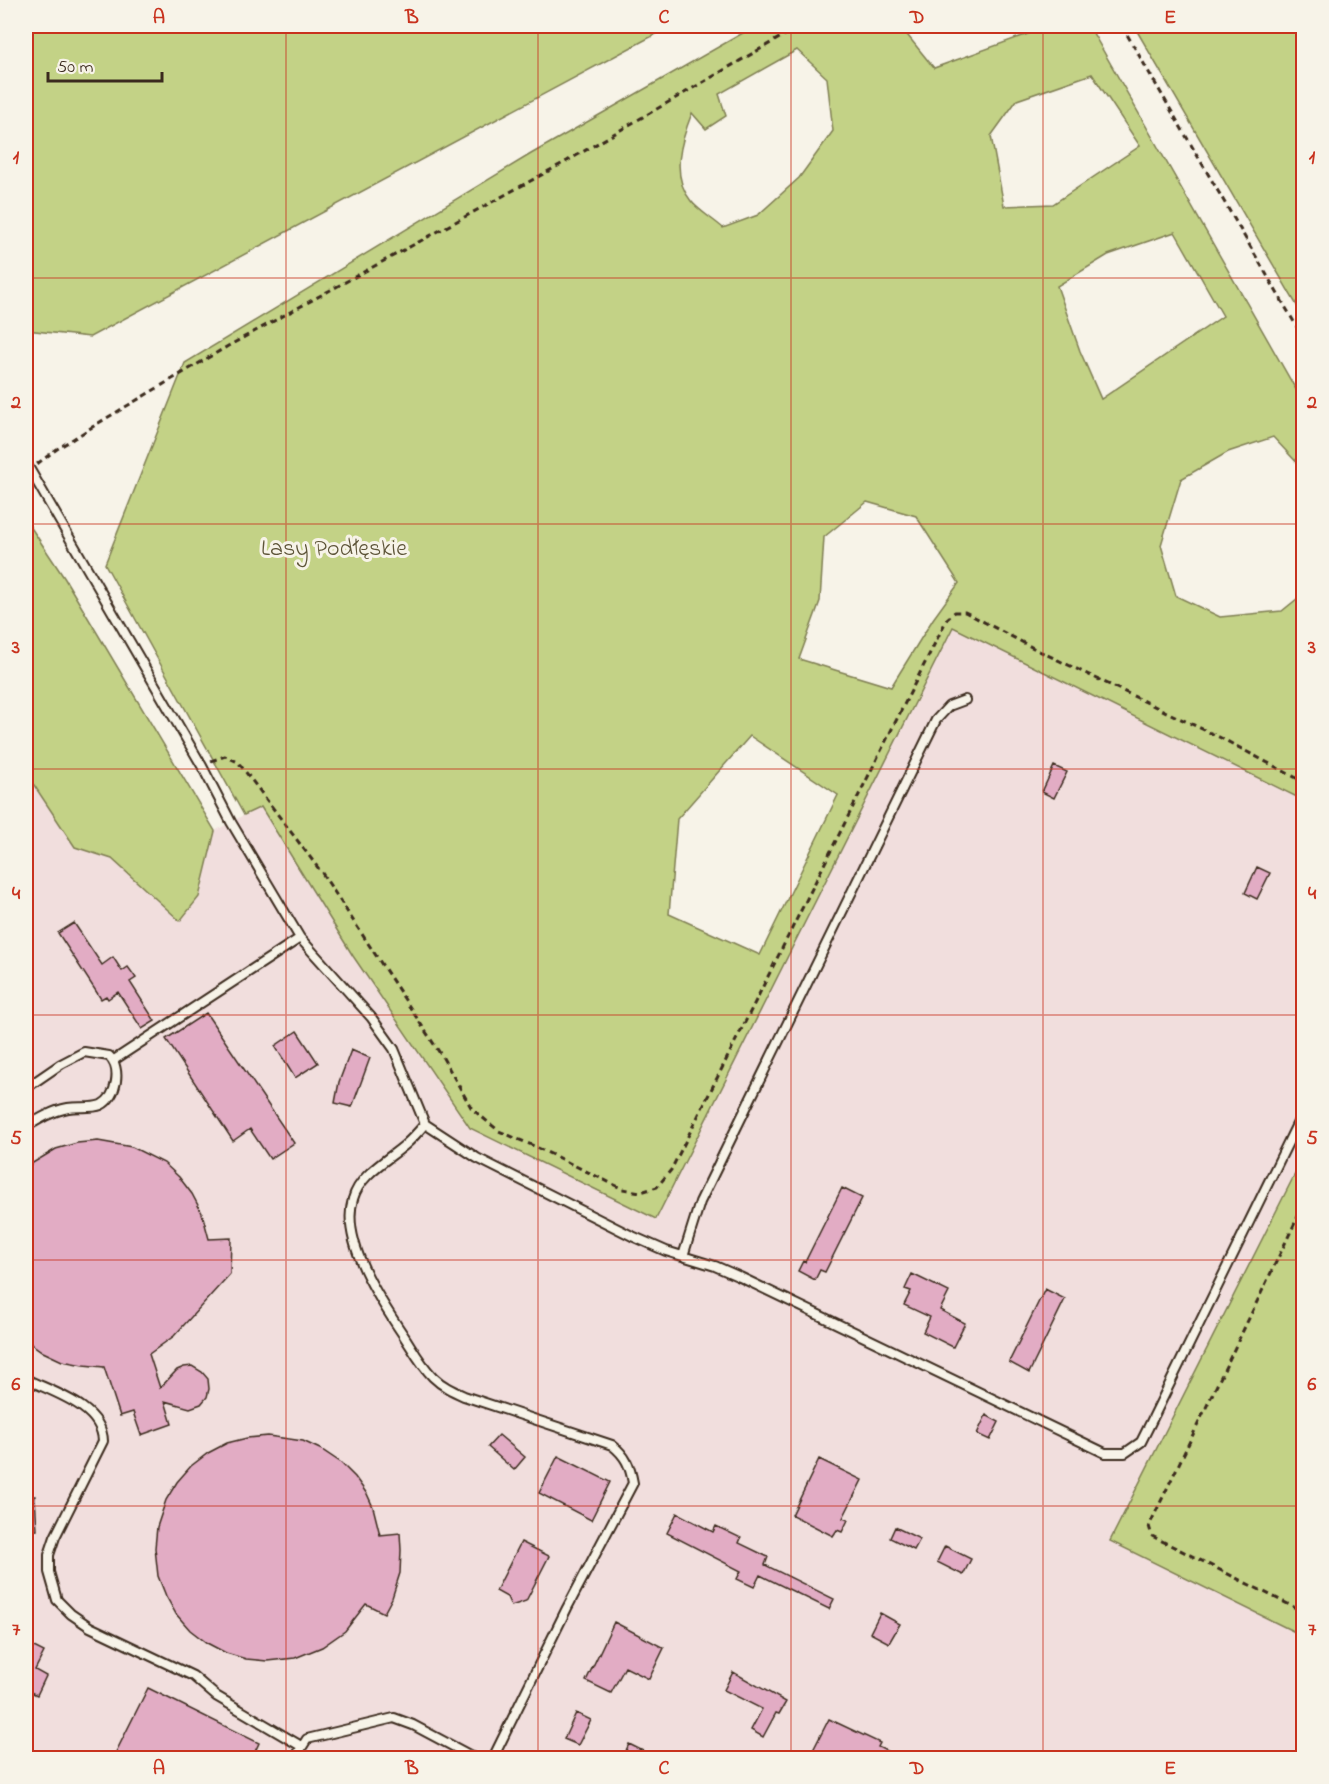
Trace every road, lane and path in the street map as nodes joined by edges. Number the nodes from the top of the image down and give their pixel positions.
1 (800, 26) edge
2 (1122, 26) edge
3 (1304, 339) edge
4 (28, 467) edge
5 (965, 700) dead end
6 (202, 766) junction
7 (1304, 782) edge
8 (300, 938) junction
9 (114, 1060) junction
10 (26, 1088) edge
11 (1304, 1110) edge
12 (425, 1124) junction
13 (26, 1127) edge
14 (1304, 1204) edge
15 (682, 1256) junction
16 (26, 1379) edge
17 (1304, 1612) edge
18 (301, 1746) junction
19 (296, 1758) edge
20 (475, 1758) edge
21 (493, 1758) edge

1 - 4 path
2 - 3 path
4 - 6 lane
5 - 15 lane
6 - 7 path
6 - 8 lane
8 - 9 lane
8 - 12 lane
9 - 10 lane
9 - 13 lane
11 - 15 lane
12 - 15 lane
12 - 21 lane
14 - 17 path
16 - 18 lane
18 - 19 lane
18 - 20 lane

